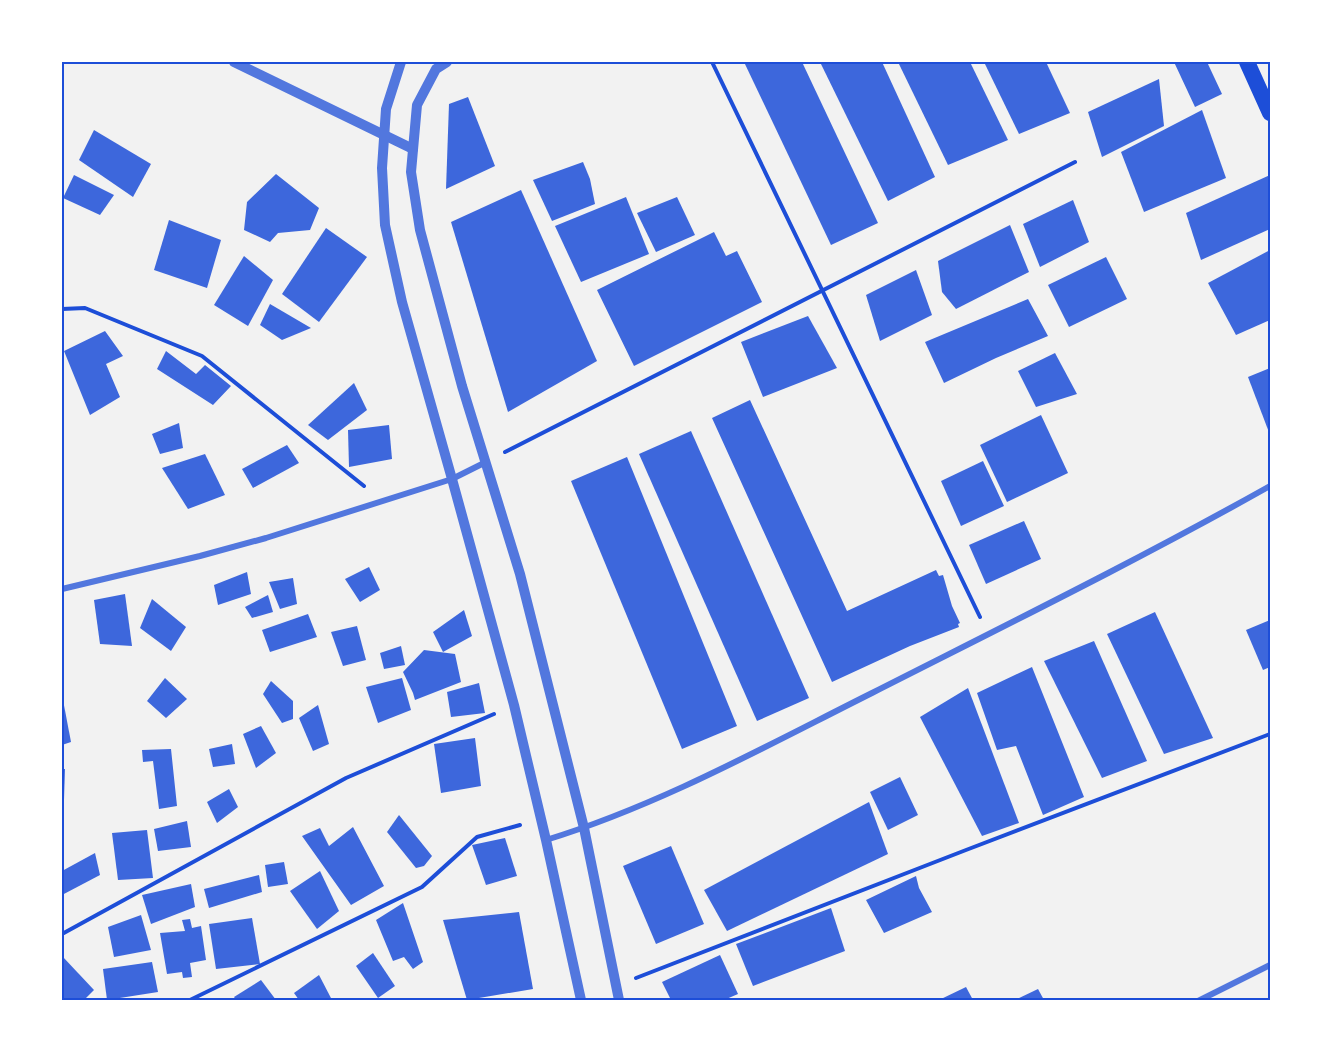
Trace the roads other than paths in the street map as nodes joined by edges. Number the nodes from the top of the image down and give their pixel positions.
1 (234, 62) edge
2 (402, 62) edge
3 (447, 62) edge
4 (1247, 62) edge
5 (1270, 113) edge
6 (385, 136) junction
7 (413, 148) junction
8 (486, 462) junction
9 (452, 479) junction
10 (1270, 486) edge
11 (62, 589) edge
12 (584, 828) junction
13 (546, 840) junction
14 (1270, 965) edge
15 (581, 1000) edge
16 (619, 1000) edge
17 (1200, 1000) edge

1 - 6 street
2 - 6 street
3 - 7 street
4 - 5 highway
6 - 7 street
6 - 9 street
7 - 8 street
8 - 9 street
8 - 12 street
9 - 11 street
9 - 13 street
10 - 12 street
12 - 13 street
12 - 16 street
13 - 15 street
14 - 17 street

